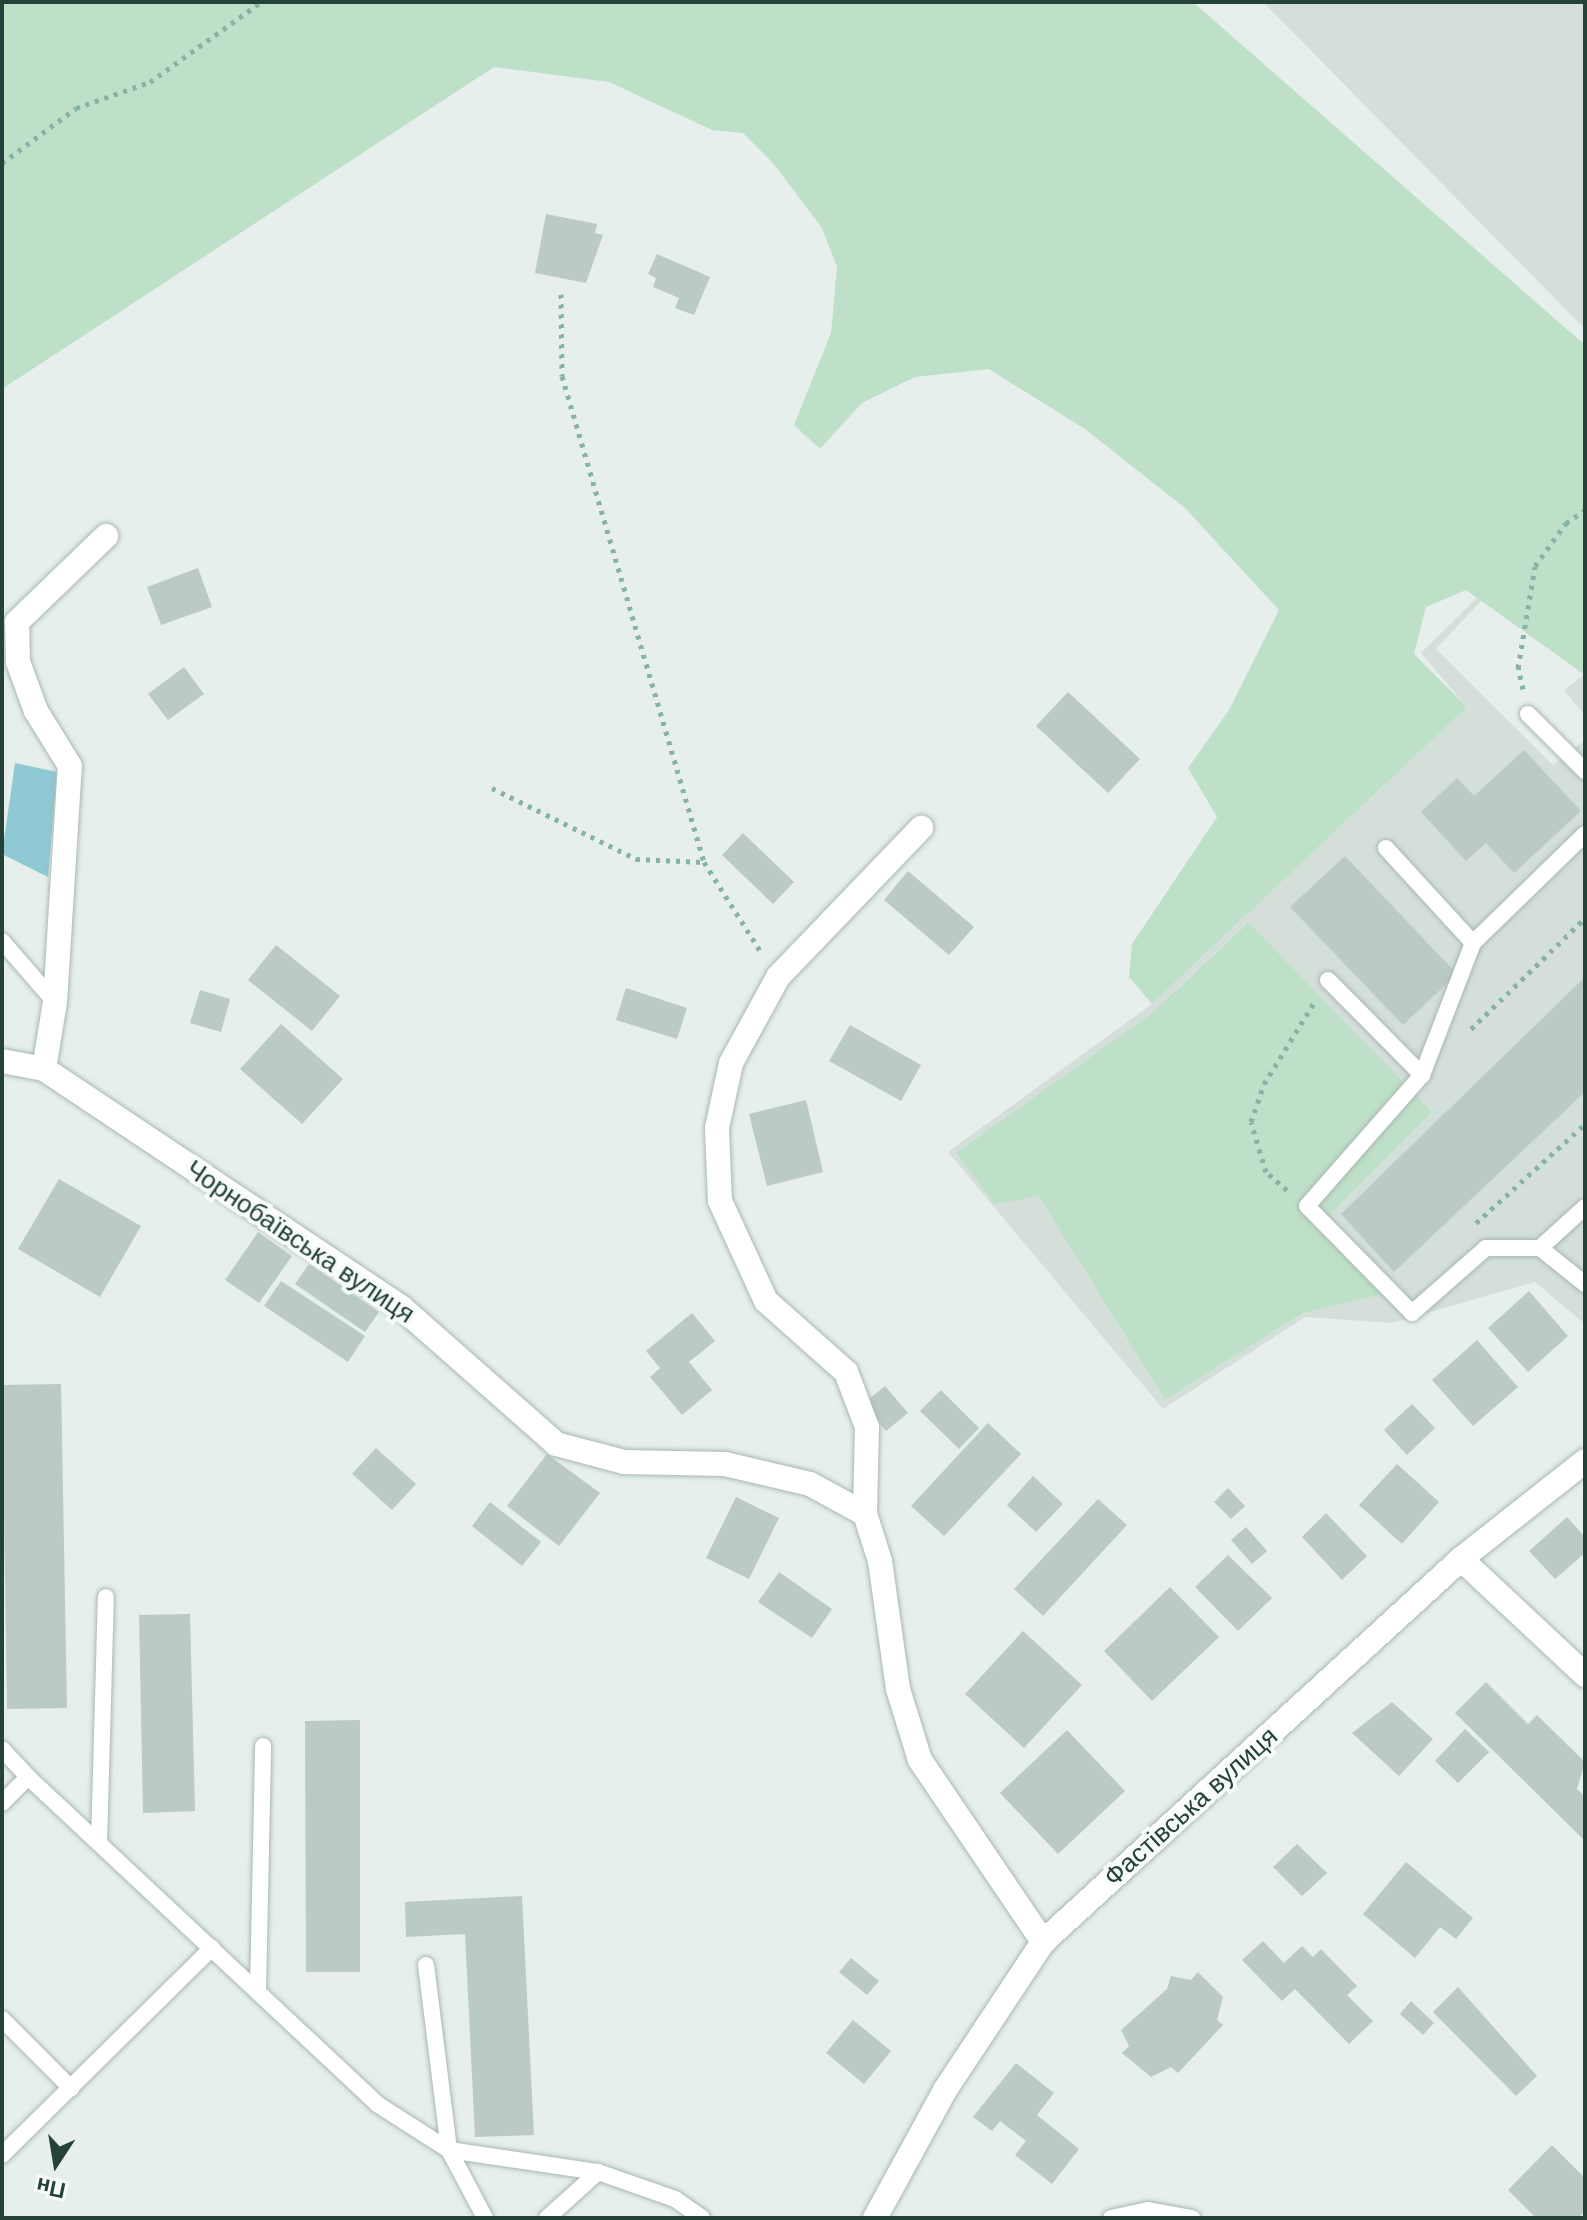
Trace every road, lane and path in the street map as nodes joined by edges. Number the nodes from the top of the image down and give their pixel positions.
1 (261, 2) edge
2 (2, 163) edge
3 (561, 294) dead end
4 (1585, 510) edge
5 (106, 536) dead end
6 (1528, 714) joint
7 (1585, 771) edge
8 (492, 788) dead end
9 (921, 828) dead end
10 (1585, 834) edge
11 (1386, 848) dead end
12 (704, 862) junction
13 (1585, 918) edge
14 (2, 941) edge
15 (1473, 943) junction
16 (778, 977) junction
17 (1328, 980) joint
18 (55, 1002) junction
19 (1466, 1033) dead end
20 (2, 1061) edge
21 (44, 1069) junction
22 (1422, 1075) junction
23 (1585, 1124) edge
24 (1307, 1206) junction
25 (1585, 1207) edge
26 (1462, 1235) dead end
27 (1540, 1248) junction
28 (1585, 1284) edge
29 (1585, 1461) edge
30 (865, 1514) junction
31 (1461, 1559) junction
32 (106, 1597) dead end
33 (1585, 1675) edge
34 (263, 1746) dead end
35 (2, 1749) edge
36 (28, 1777) junction
37 (2, 1803) edge
38 (99, 1843) junction
39 (1043, 1942) junction
40 (212, 1948) junction
41 (426, 1965) dead end
42 (258, 1991) junction
43 (2, 2019) edge
44 (71, 2088) junction
45 (449, 2150) junction
46 (2, 2155) edge
47 (598, 2172) junction
48 (485, 2218) edge
49 (547, 2218) edge
50 (702, 2218) edge
51 (875, 2218) edge
52 (1111, 2218) edge
53 (1192, 2218) edge

1 - 2 path
3 - 12 path
4 - 6 path
5 - 18 street
6 - 7 lane
8 - 12 path
9 - 16 street
10 - 15 lane
11 - 15 lane
12 - 16 path
13 - 19 path
14 - 18 lane
15 - 22 lane
16 - 30 street
17 - 22 lane
17 - 24 path
18 - 21 street
20 - 21 street, Чорнобаївська вулиця
21 - 30 street, Чорнобаївська вулиця
22 - 24 lane
23 - 26 path
24 - 27 lane
25 - 27 lane
27 - 28 lane
29 - 31 street, Фастівська вулиця
30 - 39 street
31 - 33 street
31 - 39 street, Фастівська вулиця
32 - 38 lane
34 - 42 lane
35 - 36 lane
36 - 37 lane
36 - 38 lane
38 - 40 lane
39 - 51 street, Фастівська вулиця
40 - 42 lane
40 - 44 lane
41 - 45 lane
42 - 45 lane
43 - 44 lane
44 - 46 lane
45 - 47 lane
45 - 48 lane
47 - 49 lane
47 - 50 lane
52 - 53 lane

